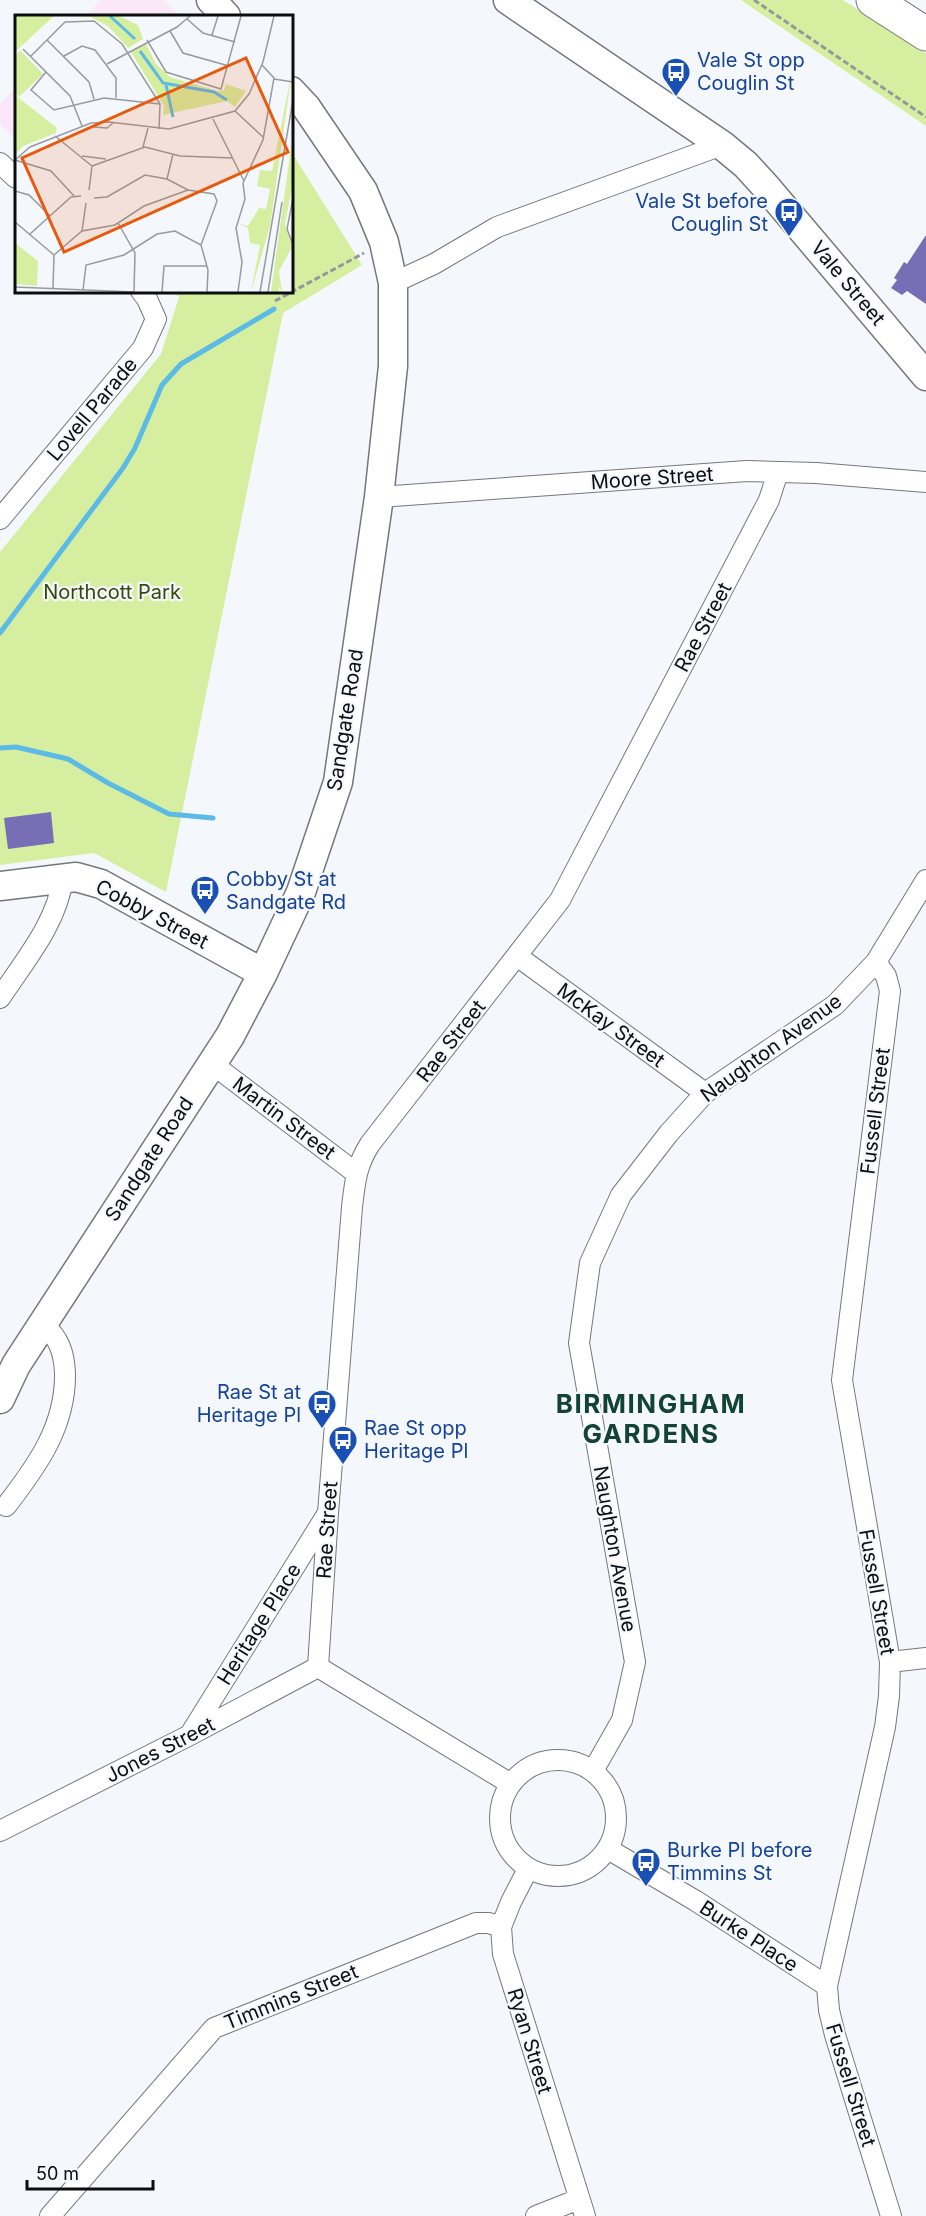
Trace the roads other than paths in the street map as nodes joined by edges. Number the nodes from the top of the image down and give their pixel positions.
1 (211, 0) edge
2 (508, 0) edge
3 (873, 0) edge
4 (225, 15) edge
5 (926, 34) edge
6 (292, 92) edge
7 (722, 145) junction
8 (393, 283) junction
9 (142, 292) edge
10 (926, 376) edge
11 (778, 472) junction
12 (926, 482) edge
13 (379, 497) junction
14 (0, 519) edge
15 (63, 878) junction
16 (926, 880) edge
17 (0, 886) edge
18 (517, 956) junction
19 (876, 962) junction
20 (263, 973) junction
21 (0, 998) edge
22 (211, 1063) junction
23 (705, 1093) junction
24 (356, 1173) junction
25 (43, 1324) junction
26 (0, 1399) edge
27 (6, 1506) dead end
28 (328, 1514) junction
29 (926, 1658) edge
30 (890, 1662) junction
31 (318, 1667) junction
32 (190, 1735) junction
33 (593, 1771) junction
34 (511, 1784) junction
35 (0, 1831) edge
36 (608, 1849) junction
37 (528, 1869) junction
38 (501, 1927) junction
39 (827, 1986) junction
40 (582, 2208) edge
41 (50, 2216) edge
42 (536, 2216) edge
43 (891, 2216) edge

1 - 4 main road
2 - 7 main road, Vale Street
3 - 5 highway
6 - 8 main road, Sandgate Road
7 - 8 street
7 - 10 main road, Vale Street
8 - 13 main road, Sandgate Road
9 - 14 street, Lovell Parade
11 - 12 street, Moore Street
11 - 13 street, Moore Street
11 - 18 street, Rae Street
13 - 20 main road, Sandgate Road
15 - 17 main road, Cobby Street
15 - 20 main road, Cobby Street
15 - 21 street
16 - 19 street, Naughton Avenue
18 - 23 street, McKay Street
18 - 24 street, Rae Street
19 - 23 street, Naughton Avenue
19 - 30 street, Fussell Street
20 - 22 main road, Sandgate Road
22 - 24 street, Martin Street
22 - 25 main road, Sandgate Road
23 - 33 street, Naughton Avenue
24 - 28 street, Rae Street
25 - 26 main road, Sandgate Road
25 - 27 street
28 - 31 street, Rae Street
28 - 32 street, Heritage Place
29 - 30 street
30 - 39 street, Fussell Street
31 - 32 street, Jones Street
31 - 34 street
32 - 35 street, Jones Street
33 - 34 street
33 - 36 street
34 - 37 street
36 - 37 street
36 - 39 street, Burke Place
37 - 38 street
38 - 40 street, Ryan Street
38 - 41 street, Timmins Street
39 - 43 street, Fussell Street
40 - 42 street

